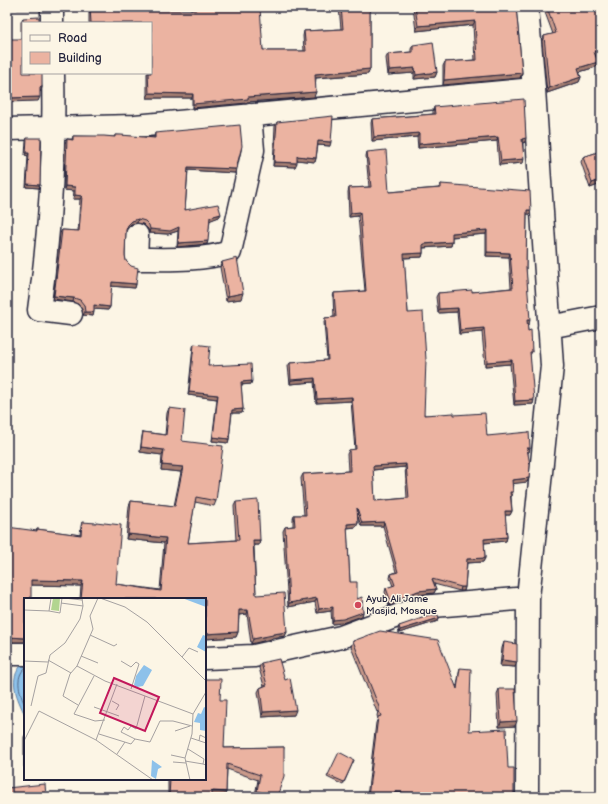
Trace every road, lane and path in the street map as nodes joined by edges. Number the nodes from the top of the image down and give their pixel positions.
1 (52, 7) edge
2 (527, 7) edge
3 (52, 22) edge
4 (53, 74) edge
5 (534, 89) junction
6 (250, 115) junction
7 (54, 128) junction
8 (7, 129) edge
9 (137, 235) dead end
10 (71, 314) dead end
11 (601, 317) edge
12 (549, 327) junction
13 (528, 598) junction
14 (7, 654) edge
15 (24, 654) edge
16 (206, 658) edge
17 (527, 797) edge

1 - 3 street
2 - 5 street
4 - 7 street
5 - 6 street
5 - 12 street
6 - 7 street
6 - 9 street
7 - 8 street
7 - 10 street
11 - 12 street
12 - 13 street
13 - 16 street
13 - 17 street
14 - 15 street

